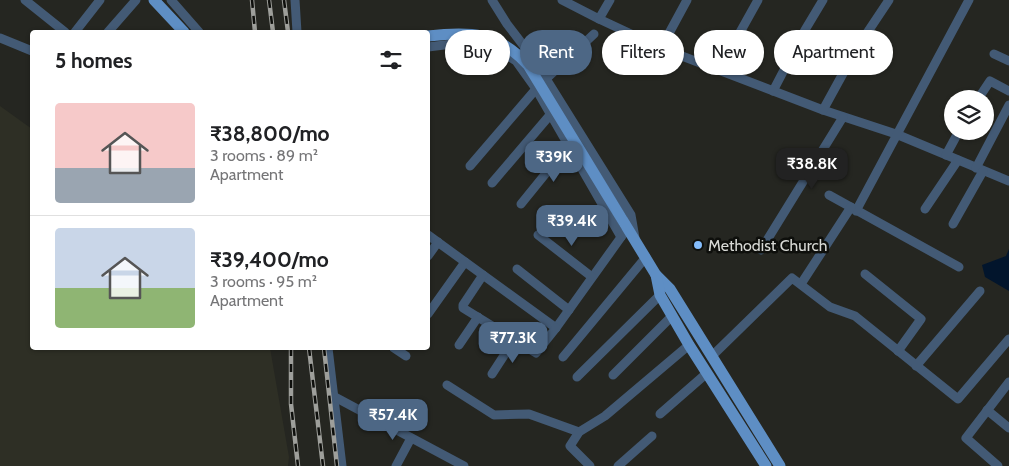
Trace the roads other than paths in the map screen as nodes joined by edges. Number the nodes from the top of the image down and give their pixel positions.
1 (25, 0) edge
2 (100, 0) edge
3 (136, 0) edge
4 (154, 0) edge
5 (171, 0) edge
6 (296, 0) edge
7 (492, 0) edge
8 (562, 0) edge
9 (610, 0) edge
10 (687, 0) edge
11 (758, 0) edge
12 (823, 0) edge
13 (889, 0) edge
14 (969, 0) edge
15 (599, 19) junction
16 (62, 30) edge
17 (77, 30) edge
18 (110, 30) edge
19 (182, 30) edge
20 (197, 30) edge
21 (297, 30) edge
22 (623, 30) edge
23 (671, 30) edge
24 (741, 30) edge
25 (594, 34) dead end
26 (430, 36) edge
27 (0, 38) edge
28 (430, 47) edge
29 (30, 50) edge
30 (994, 54) dead end
31 (1009, 61) edge
32 (732, 75) edge
33 (546, 79) junction
34 (536, 90) junction
35 (773, 90) junction
36 (984, 90) edge
37 (1009, 91) edge
38 (1009, 105) edge
39 (823, 110) junction
40 (550, 115) junction
41 (843, 117) junction
42 (896, 134) junction
43 (954, 140) edge
44 (568, 146) junction
45 (946, 155) junction
46 (958, 160) junction
47 (470, 166) dead end
48 (979, 169) junction
49 (1009, 181) edge
50 (492, 183) dead end
51 (829, 195) dead end
52 (521, 204) dead end
53 (853, 209) junction
54 (925, 209) dead end
55 (953, 224) dead end
56 (625, 230) junction
57 (538, 235) dead end
58 (430, 236) edge
59 (635, 239) junction
60 (438, 242) junction
61 (761, 250) dead end
62 (430, 253) edge
63 (646, 256) junction
64 (465, 262) junction
65 (959, 267) dead end
66 (517, 269) dead end
67 (656, 274) junction
68 (865, 274) dead end
69 (483, 275) junction
70 (592, 277) junction
71 (801, 284) junction
72 (980, 292) dead end
73 (660, 295) junction
74 (568, 310) junction
75 (430, 311) edge
76 (672, 316) junction
77 (478, 317) junction
78 (556, 328) junction
79 (1009, 339) edge
80 (514, 340) junction
81 (459, 345) dead end
82 (689, 345) junction
83 (328, 350) edge
84 (397, 350) edge
85 (898, 351) junction
86 (406, 356) dead end
87 (712, 356) junction
88 (563, 357) dead end
89 (916, 366) junction
90 (707, 373) junction
91 (492, 374) dead end
92 (613, 376) dead end
93 (577, 377) dead end
94 (1009, 382) edge
95 (447, 384) dead end
96 (333, 396) junction
97 (987, 410) junction
98 (660, 414) dead end
99 (1009, 428) edge
100 (579, 432) junction
101 (652, 436) dead end
102 (411, 438) junction
103 (342, 466) edge
104 (396, 466) edge
105 (464, 466) edge
106 (590, 466) edge
107 (618, 466) edge
108 (766, 466) edge
109 (780, 466) edge
110 (998, 466) edge

1 - 16 street
2 - 17 street
3 - 18 street
4 - 19 main road
5 - 20 street
6 - 21 street
7 - 33 street
8 - 15 street
9 - 15 street
10 - 23 street
11 - 24 street
12 - 35 street
13 - 39 street
14 - 42 street
15 - 22 street
25 - 33 street
26 - 56 main road
27 - 29 street
28 - 34 street
30 - 31 street
32 - 35 street
33 - 59 street
34 - 40 street
34 - 47 street
35 - 39 street
36 - 37 street
38 - 48 street
39 - 41 street
40 - 44 street
40 - 50 street
41 - 42 street
41 - 61 street
42 - 45 street
42 - 53 street
43 - 45 street
44 - 52 street
44 - 56 street
45 - 46 street
46 - 48 street
46 - 54 street
48 - 49 street
48 - 55 street
51 - 53 street
53 - 65 street
53 - 71 street
56 - 59 main road
56 - 70 street
57 - 70 street
58 - 60 street
59 - 63 main road
60 - 62 street
60 - 64 street
63 - 67 main road
63 - 88 street
64 - 69 street
64 - 75 street
66 - 74 street
67 - 73 main road
67 - 87 main road
68 - 85 street
69 - 77 street
69 - 78 street
70 - 74 street
71 - 85 street
71 - 87 street
72 - 89 street
73 - 76 main road
73 - 93 street
74 - 78 street
76 - 82 main road
76 - 92 street
77 - 80 street
77 - 81 street
78 - 80 street
79 - 89 street
80 - 91 street
82 - 90 main road
82 - 100 street
83 - 96 street
84 - 86 street
85 - 89 street
87 - 109 main road
90 - 98 street
90 - 108 main road
94 - 97 street
95 - 100 street
96 - 102 street
96 - 103 street
97 - 99 street
97 - 110 street
100 - 106 street
101 - 107 street
102 - 104 street
102 - 105 street

